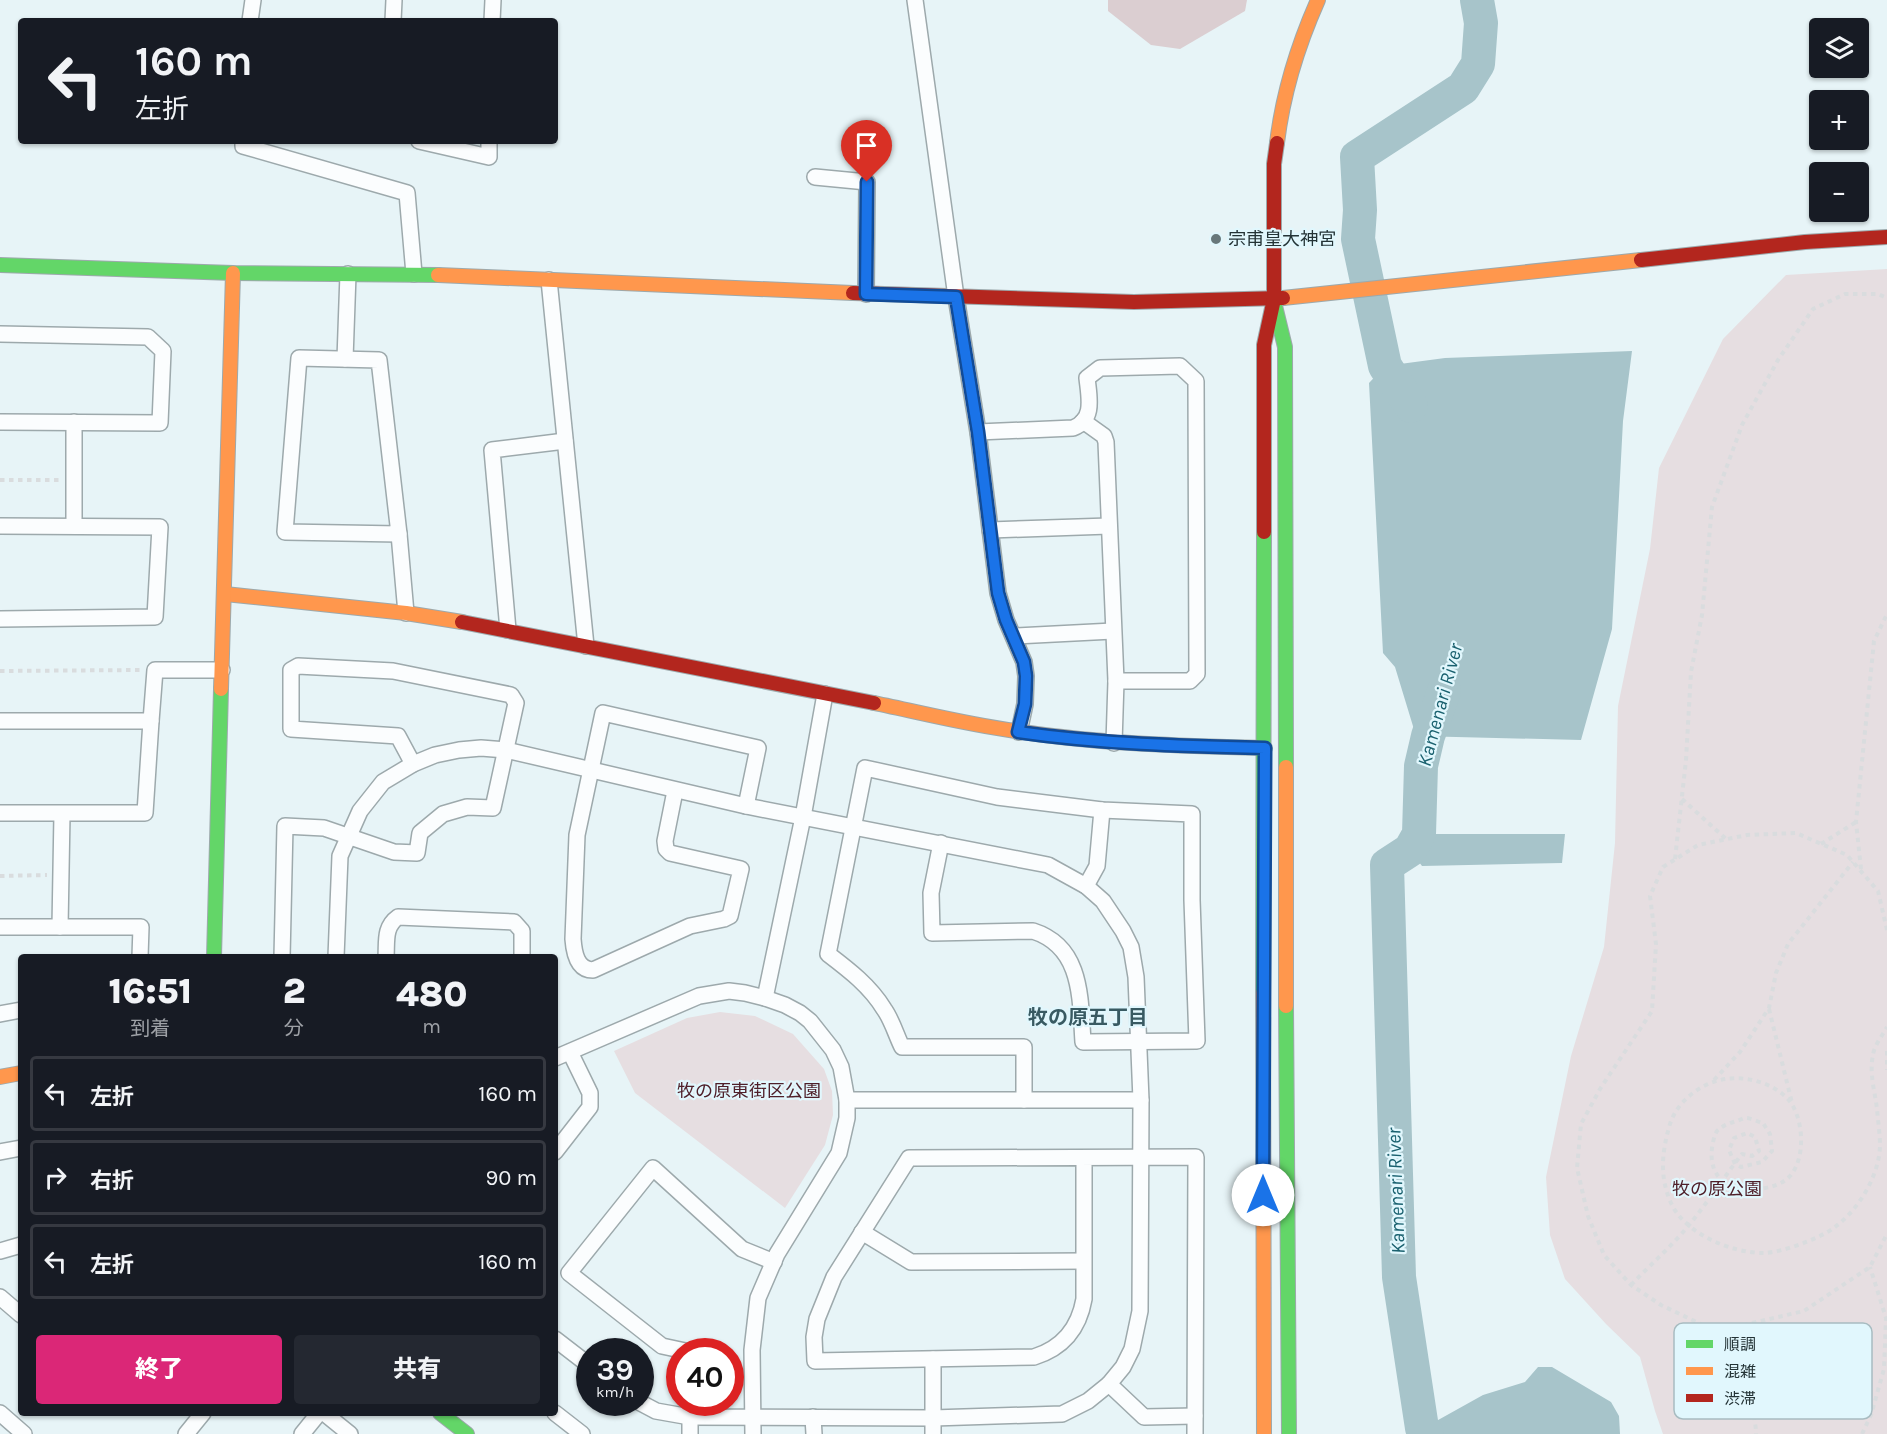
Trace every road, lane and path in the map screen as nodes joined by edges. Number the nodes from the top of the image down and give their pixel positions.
1 (254, 0) edge
2 (394, 0) edge
3 (493, 0) edge
4 (915, 0) edge
5 (1318, 0) edge
6 (251, 18) edge
7 (393, 18) edge
8 (492, 18) edge
9 (243, 144) edge
10 (433, 144) edge
11 (489, 144) edge
12 (815, 177) dead end
13 (1887, 237) edge
14 (0, 265) edge
15 (233, 273) junction
16 (348, 274) junction
17 (414, 274) junction
18 (549, 280) junction
19 (866, 294) junction
20 (956, 297) junction
21 (1887, 298) edge
22 (1274, 299) junction
23 (0, 334) edge
24 (345, 359) junction
25 (1083, 421) junction
26 (0, 422) edge
27 (74, 422) junction
28 (978, 432) junction
29 (565, 441) junction
30 (0, 480) edge
31 (73, 480) junction
32 (0, 526) edge
33 (74, 526) junction
34 (1109, 526) junction
35 (990, 530) junction
36 (399, 534) junction
37 (225, 594) junction
38 (406, 613) junction
39 (1887, 614) edge
40 (0, 619) edge
41 (508, 630) junction
42 (1113, 631) junction
43 (1014, 636) junction
44 (586, 646) junction
45 (155, 670) junction
46 (222, 670) junction
47 (0, 671) edge
48 (1116, 681) junction
49 (825, 694) junction
50 (0, 721) edge
51 (151, 722) junction
52 (1018, 732) junction
53 (1114, 743) junction
54 (1265, 748) junction
55 (507, 750) junction
56 (413, 764) junction
57 (590, 770) junction
58 (675, 791) junction
59 (1681, 798) junction
60 (746, 806) junction
61 (1102, 810) junction
62 (0, 813) edge
63 (62, 814) junction
64 (802, 817) junction
65 (1856, 822) junction
66 (854, 828) junction
67 (348, 837) junction
68 (1726, 840) junction
69 (941, 843) junction
70 (1821, 844) junction
71 (1675, 860) junction
72 (1853, 862) junction
73 (1862, 872) junction
74 (61, 874) junction
75 (0, 876) edge
76 (1086, 886) junction
77 (0, 927) edge
78 (60, 927) junction
79 (1887, 930) edge
80 (140, 954) edge
81 (214, 954) edge
82 (282, 954) edge
83 (336, 954) edge
84 (386, 954) edge
85 (522, 954) edge
86 (765, 998) junction
87 (1769, 1008) junction
88 (18, 1011) edge
89 (0, 1014) edge
90 (1887, 1027) edge
91 (1140, 1040) junction
92 (1887, 1051) edge
93 (570, 1052) junction
94 (558, 1057) edge
95 (1887, 1070) edge
96 (18, 1074) edge
97 (0, 1077) edge
98 (1713, 1081) junction
99 (847, 1100) junction
100 (1024, 1100) junction
101 (1141, 1100) junction
102 (1794, 1110) junction
103 (558, 1148) edge
104 (18, 1149) edge
105 (0, 1152) edge
106 (1140, 1157) junction
107 (1084, 1158) junction
108 (1735, 1164) junction
109 (1721, 1181) junction
110 (1689, 1225) junction
111 (862, 1232) junction
112 (1887, 1234) edge
113 (18, 1246) edge
114 (0, 1251) edge
115 (1083, 1261) junction
116 (774, 1262) junction
117 (1870, 1267) junction
118 (1631, 1285) junction
119 (0, 1298) edge
120 (18, 1313) edge
121 (1699, 1323) edge
122 (1752, 1323) edge
123 (558, 1341) edge
124 (666, 1347) edge
125 (576, 1355) edge
126 (933, 1359) junction
127 (1109, 1384) junction
128 (1872, 1411) edge
129 (0, 1413) edge
130 (558, 1415) edge
131 (200, 1416) edge
132 (317, 1416) edge
133 (328, 1416) edge
134 (444, 1416) edge
135 (690, 1416) edge
136 (737, 1416) edge
137 (1195, 1416) junction
138 (813, 1417) junction
139 (753, 1418) junction
140 (933, 1418) junction
141 (1755, 1419) edge
142 (1869, 1419) edge
143 (24, 1434) edge
144 (186, 1434) edge
145 (302, 1434) edge
146 (350, 1434) edge
147 (467, 1434) edge
148 (582, 1434) edge
149 (690, 1434) edge
150 (753, 1434) edge
151 (814, 1434) edge
152 (933, 1434) edge
153 (1195, 1434) edge
154 (1264, 1434) edge
155 (1289, 1434) edge
156 (1756, 1434) edge
157 (1862, 1434) edge

1 - 6 street
2 - 7 street
3 - 8 street
4 - 20 street
5 - 22 street
9 - 17 street
10 - 11 street
12 - 19 street
13 - 22 street
14 - 15 street
15 - 16 street
15 - 37 street
16 - 17 street
16 - 24 street
17 - 18 street
18 - 19 street
18 - 29 street
19 - 20 street
20 - 22 street
20 - 28 street
21 - 59 path
22 - 54 street
22 - 155 street
23 - 27 street
24 - 36 street
24 - 36 street
25 - 28 street
25 - 34 street
25 - 48 street
26 - 27 street
27 - 31 street
28 - 35 street
29 - 41 street
29 - 44 street
30 - 31 path
31 - 33 street
32 - 33 street
33 - 40 street
34 - 35 street
34 - 42 street
35 - 43 street
36 - 38 street
37 - 38 street
37 - 46 street
38 - 41 street
39 - 65 path
41 - 44 street
42 - 43 street
42 - 48 street
43 - 52 street
44 - 49 street
45 - 46 street
45 - 47 path
45 - 51 street
46 - 81 street
48 - 53 street
49 - 52 street
49 - 64 street
50 - 51 street
51 - 63 street
52 - 53 street
53 - 54 street
54 - 154 street
55 - 56 street
55 - 56 street
55 - 57 street
55 - 67 street
56 - 67 street
57 - 58 street
57 - 58 street
57 - 60 street
58 - 60 street
59 - 68 path
59 - 71 path
60 - 64 street
61 - 66 street
61 - 76 street
61 - 91 street
62 - 63 street
63 - 74 street
64 - 66 street
64 - 86 street
65 - 70 path
65 - 73 path
66 - 69 street
66 - 100 street
67 - 82 street
67 - 83 street
68 - 70 path
68 - 71 path
69 - 76 street
69 - 91 street
70 - 72 path
71 - 118 path
72 - 73 path
72 - 87 path
73 - 79 path
74 - 75 path
74 - 78 street
76 - 91 street
77 - 78 street
78 - 80 street
84 - 85 street
86 - 93 street
86 - 99 street
87 - 98 path
87 - 102 path
88 - 89 street
90 - 110 path
91 - 101 street
92 - 95 path
93 - 94 street
93 - 103 street
96 - 97 street
98 - 102 path
98 - 110 path
99 - 100 street
99 - 116 street
100 - 101 street
101 - 106 street
102 - 109 path
104 - 105 street
106 - 107 street
106 - 127 street
106 - 137 street
107 - 111 street
107 - 115 street
108 - 108 path
108 - 109 path
108 - 109 path
109 - 110 path
110 - 118 path
111 - 115 street
111 - 126 street
112 - 117 path
113 - 114 street
115 - 126 street
116 - 124 street
116 - 139 street
117 - 122 path
117 - 128 path
118 - 121 path
119 - 120 street
123 - 125 street
126 - 140 street
127 - 137 street
127 - 140 street
129 - 143 street
130 - 148 street
131 - 144 street
132 - 145 street
133 - 146 street
134 - 147 street
135 - 149 street
136 - 139 street
137 - 153 street
138 - 139 street
138 - 140 street
138 - 151 street
139 - 150 street
140 - 152 street
141 - 156 path
142 - 157 path

